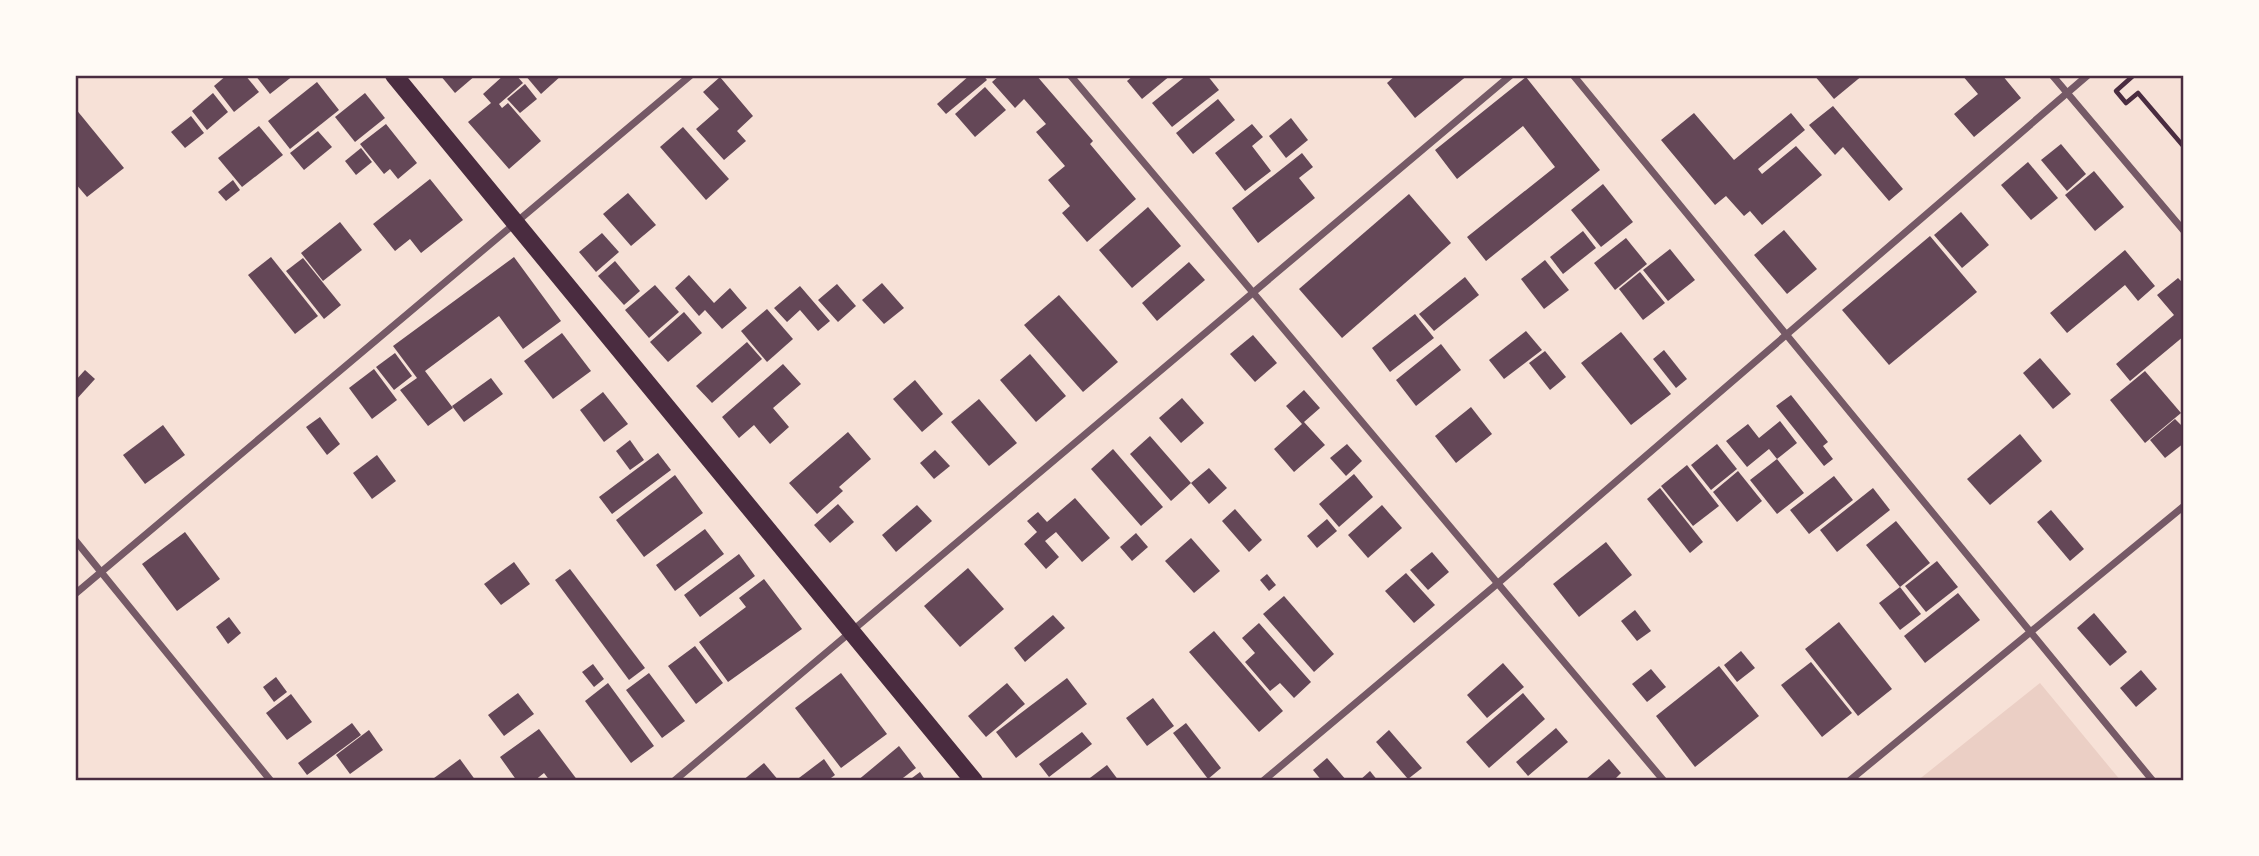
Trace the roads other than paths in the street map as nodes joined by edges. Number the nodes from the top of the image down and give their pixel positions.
1 (394, 75) edge
2 (691, 75) edge
3 (1070, 75) edge
4 (1511, 75) edge
5 (1573, 75) edge
6 (2052, 75) edge
7 (2088, 75) edge
8 (2067, 93) junction
9 (514, 225) junction
10 (2184, 231) edge
11 (1253, 293) junction
12 (1787, 335) junction
13 (2184, 506) edge
14 (75, 540) edge
15 (102, 572) junction
16 (1497, 584) junction
17 (75, 594) edge
18 (851, 632) junction
19 (2031, 632) junction
20 (271, 781) edge
21 (674, 781) edge
22 (974, 781) edge
23 (1263, 781) edge
24 (1664, 781) edge
25 (1849, 781) edge
26 (2153, 781) edge

1 - 9 main road
2 - 9 street
3 - 11 street
4 - 11 street
5 - 12 street
6 - 8 street
7 - 8 street
8 - 10 street
8 - 12 street
9 - 15 street
9 - 18 main road
11 - 16 street
11 - 18 street
12 - 16 street
12 - 19 street
13 - 19 street
14 - 15 street
15 - 17 street
15 - 20 street
16 - 23 street
16 - 24 street
18 - 21 street
18 - 22 main road
19 - 25 street
19 - 26 street

